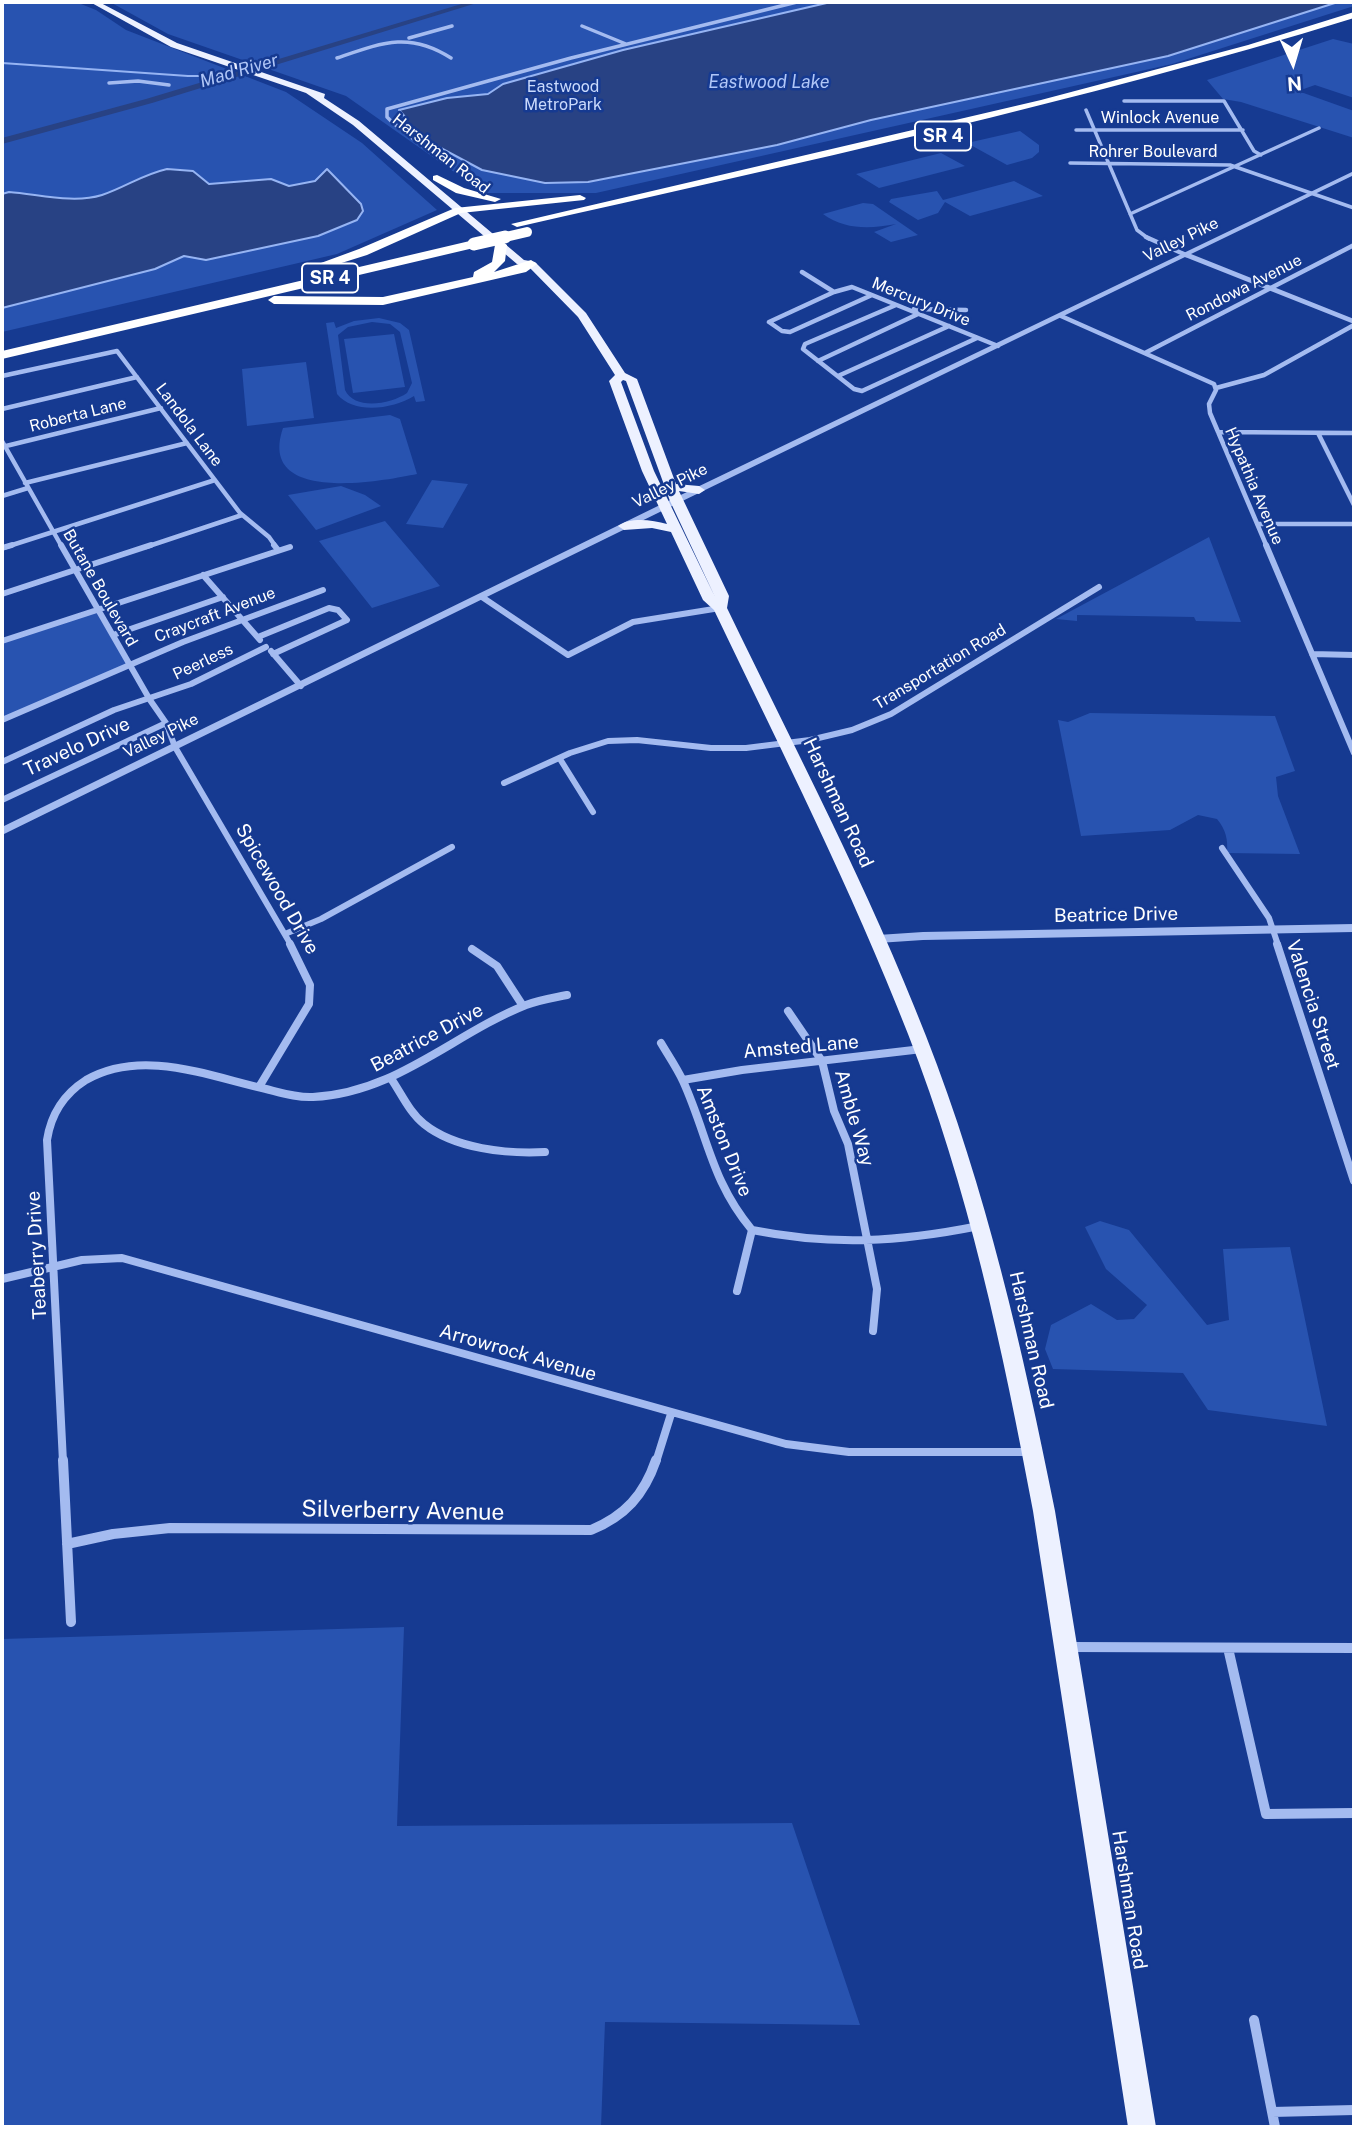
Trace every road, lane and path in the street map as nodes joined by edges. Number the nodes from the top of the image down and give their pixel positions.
1 (94, 2) edge
2 (797, 2) edge
3 (1354, 15) edge
4 (452, 26) dead end
5 (582, 26) dead end
6 (1354, 26) edge
7 (405, 39) junction
8 (626, 44) junction
9 (337, 58) dead end
10 (450, 58) dead end
11 (1193, 76) dead end
12 (1181, 79) dead end
13 (109, 83) dead end
14 (169, 85) dead end
15 (310, 93) junction
16 (1124, 101) dead end
17 (1086, 110) dead end
18 (1319, 128) dead end
19 (1076, 130) dead end
20 (1094, 130) junction
21 (1243, 130) junction
22 (1261, 155) junction
23 (1070, 163) dead end
24 (1108, 163) junction
25 (447, 164) dead end
26 (1236, 166) junction
27 (1354, 173) edge
28 (437, 178) junction
29 (676, 187) junction
30 (1314, 193) junction
31 (574, 199) junction
32 (474, 207) junction
33 (1354, 208) edge
34 (460, 210) junction
35 (1130, 214) junction
36 (522, 228) junction
37 (470, 240) junction
38 (501, 245) junction
39 (1354, 245) edge
40 (439, 252) junction
41 (1185, 255) junction
42 (531, 264) junction
43 (802, 272) dead end
44 (468, 278) junction
45 (271, 280) junction
46 (1270, 289) junction
47 (834, 292) junction
48 (873, 295) junction
49 (896, 305) junction
50 (906, 309) junction
51 (965, 310) dead end
52 (185, 312) junction
53 (918, 314) junction
54 (1060, 316) junction
55 (1354, 323) edge
56 (949, 326) junction
57 (977, 338) junction
58 (2, 342) edge
59 (998, 346) junction
60 (1145, 353) junction
61 (2, 355) edge
62 (818, 360) junction
63 (621, 375) junction
64 (2, 376) edge
65 (838, 376) junction
66 (137, 377) junction
67 (1216, 388) junction
68 (161, 408) junction
69 (2, 410) edge
70 (1218, 432) junction
71 (1318, 433) junction
72 (1354, 433) edge
73 (187, 443) junction
74 (3, 444) edge
75 (215, 480) junction
76 (27, 485) junction
77 (671, 487) junction
78 (699, 490) junction
79 (2, 496) edge
80 (671, 503) junction
81 (1354, 505) edge
82 (242, 514) junction
83 (1257, 524) junction
84 (1354, 524) edge
85 (624, 526) junction
86 (675, 529) junction
87 (54, 531) junction
88 (290, 547) dead end
89 (2, 548) edge
90 (278, 551) junction
91 (76, 570) junction
92 (203, 575) junction
93 (1099, 586) dead end
94 (323, 590) dead end
95 (2, 594) edge
96 (223, 597) junction
97 (482, 597) junction
98 (720, 608) junction
99 (98, 610) junction
100 (242, 620) junction
101 (113, 635) junction
102 (258, 636) junction
103 (2, 642) edge
104 (266, 647) junction
105 (273, 654) junction
106 (1312, 654) junction
107 (1354, 655) edge
108 (130, 664) junction
109 (301, 686) junction
110 (150, 700) junction
111 (2, 720) edge
112 (166, 723) junction
113 (784, 744) junction
114 (175, 747) junction
115 (1354, 753) edge
116 (559, 759) junction
117 (2, 762) edge
118 (504, 783) dead end
119 (2, 800) edge
120 (593, 812) dead end
121 (2, 831) edge
122 (452, 848) dead end
123 (1222, 848) dead end
124 (1354, 928) edge
125 (1273, 930) junction
126 (285, 934) junction
127 (878, 939) junction
128 (472, 949) dead end
129 (567, 995) dead end
130 (523, 1006) junction
131 (788, 1011) dead end
132 (661, 1043) dead end
133 (922, 1049) junction
134 (822, 1061) junction
135 (392, 1080) junction
136 (682, 1080) junction
137 (259, 1087) junction
138 (545, 1152) dead end
139 (1354, 1181) edge
140 (980, 1226) junction
141 (752, 1230) junction
142 (868, 1244) junction
143 (54, 1266) junction
144 (2, 1279) edge
145 (737, 1291) dead end
146 (873, 1331) dead end
147 (671, 1414) junction
148 (1032, 1451) junction
149 (67, 1545) junction
150 (71, 1622) dead end
151 (1066, 1647) junction
152 (1228, 1648) junction
153 (1354, 1648) edge
154 (1354, 1813) edge
155 (1254, 2020) dead end
156 (1354, 2109) edge
157 (1272, 2112) junction
158 (1142, 2127) edge
159 (1275, 2127) edge

1 - 15 main road, Harshman Road
2 - 8 street
3 - 29 highway, SR 4
4 - 7 street
5 - 8 street
6 - 11 highway
7 - 9 street
7 - 10 street
8 - 25 street
12 - 36 highway, SR 4
13 - 14 street
15 - 28 main road, Harshman Road
15 - 34 main road, Harshman Road
16 - 21 street
17 - 20 street
18 - 22 street
19 - 20 street, Winlock Avenue
20 - 21 street, Winlock Avenue
20 - 24 street
21 - 22 street
22 - 26 street
23 - 24 street, Rohrer Boulevard
24 - 26 street, Rohrer Boulevard
24 - 35 street
26 - 30 street, Rohrer Boulevard
26 - 35 street
27 - 30 street, Valley Pike
28 - 31 highway
28 - 32 main road, Harshman Road
29 - 31 highway
29 - 36 highway, SR 4
30 - 33 street, Rohrer Boulevard
30 - 41 street, Valley Pike
31 - 32 highway
32 - 34 highway
32 - 42 main road, Harshman Road
34 - 38 main road, Harshman Road
34 - 45 highway
35 - 41 street
36 - 37 highway, SR 4, bridge
37 - 40 highway, SR 4
37 - 45 highway, SR 4
38 - 42 main road, Harshman Road
38 - 44 highway
39 - 46 street, Rondowa Avenue
40 - 44 highway
40 - 52 highway, SR 4
41 - 46 street
41 - 54 street, Valley Pike
42 - 44 highway
42 - 52 highway
42 - 63 main road, Harshman Road
43 - 47 street
45 - 58 highway, SR 4
46 - 55 street
46 - 60 street, Rondowa Avenue
47 - 48 street, Mercury Drive
47 - 48 street
48 - 49 street, Mercury Drive
49 - 50 street, Mercury Drive
49 - 62 street
50 - 51 street
50 - 53 street, Mercury Drive
52 - 61 highway, SR 4
53 - 56 street, Mercury Drive
53 - 62 street
54 - 59 street, Valley Pike
54 - 60 street
55 - 67 street
56 - 57 street, Mercury Drive
56 - 65 street
57 - 59 street, Mercury Drive
57 - 65 street
59 - 78 street, Valley Pike
60 - 67 street
62 - 65 street
63 - 77 main road, Harshman Road
63 - 80 main road, Harshman Road
64 - 66 street, Landola Lane
66 - 68 street, Landola Lane
66 - 69 street
67 - 70 street, Hypathia Avenue
68 - 73 street, Landola Lane
68 - 74 street, Roberta Lane
70 - 71 street
70 - 83 street, Hypathia Avenue
71 - 72 street
71 - 81 street
73 - 75 street, Landola Lane
73 - 76 street
74 - 76 street, Butane Boulevard
75 - 82 street, Landola Lane
75 - 87 street
76 - 79 street
76 - 87 street, Butane Boulevard
77 - 78 main road
77 - 80 main road, Harshman Road
78 - 80 street, Valley Pike
80 - 85 street, Valley Pike
80 - 86 main road, Harshman Road
80 - 98 main road, Harshman Road
82 - 90 street, Landola Lane
82 - 91 street
83 - 84 street
83 - 106 street, Hypathia Avenue
85 - 86 main road
85 - 97 street, Valley Pike
86 - 98 main road, Harshman Road
87 - 89 street
87 - 91 street, Butane Boulevard
88 - 90 street
90 - 92 street
91 - 95 street
91 - 99 street, Butane Boulevard
92 - 96 street
92 - 99 street
93 - 113 street, Transportation Road
94 - 100 street, Craycraft Avenue
96 - 100 street
96 - 101 street
97 - 98 street
97 - 109 street, Valley Pike
98 - 113 main road, Harshman Road
99 - 101 street, Butane Boulevard
99 - 103 street
100 - 102 street
100 - 108 street, Craycraft Avenue
101 - 108 street, Butane Boulevard
102 - 104 street
102 - 105 street
104 - 105 street
104 - 110 street, Peerless
105 - 109 street
106 - 107 street
106 - 115 street, Hypathia Avenue
108 - 110 street, Butane Boulevard
108 - 111 street, Craycraft Avenue
109 - 114 street, Valley Pike
110 - 112 street, Butane Boulevard
110 - 117 street, Travelo Drive
112 - 114 street, Butane Boulevard
112 - 119 street, Travelo Drive
113 - 116 street, Transportation Road
113 - 127 main road, Harshman Road
114 - 121 street, Valley Pike
114 - 126 street, Spicewood Drive
116 - 118 street, Transportation Road
116 - 120 street
122 - 126 street
123 - 125 street, Valencia Street
124 - 125 street, Beatrice Drive
125 - 127 street, Beatrice Drive
125 - 139 street, Valencia Street
126 - 137 street, Spicewood Drive
127 - 133 main road, Harshman Road
128 - 130 street
129 - 130 street, Beatrice Drive
130 - 135 street, Beatrice Drive
131 - 134 street, Amble Way
132 - 136 street, Amston Drive
133 - 134 street, Amsted Lane
133 - 140 main road, Harshman Road
134 - 136 street, Amsted Lane
134 - 142 street, Amble Way
135 - 137 street, Beatrice Drive
135 - 138 street
136 - 141 street, Amston Drive
137 - 143 street, Teaberry Drive
140 - 142 street
140 - 148 main road, Harshman Road
141 - 142 street
141 - 145 street
142 - 146 street, Amble Way
143 - 144 street, Arrowrock Avenue
143 - 147 street, Arrowrock Avenue
143 - 149 street, Teaberry Drive
147 - 148 street, Arrowrock Avenue
147 - 149 street, Silverberry Avenue
148 - 151 main road, Harshman Road
149 - 150 street, Teaberry Drive
151 - 152 street
151 - 158 main road, Harshman Road
152 - 153 street
152 - 154 street
155 - 157 street
156 - 157 street
157 - 159 street

